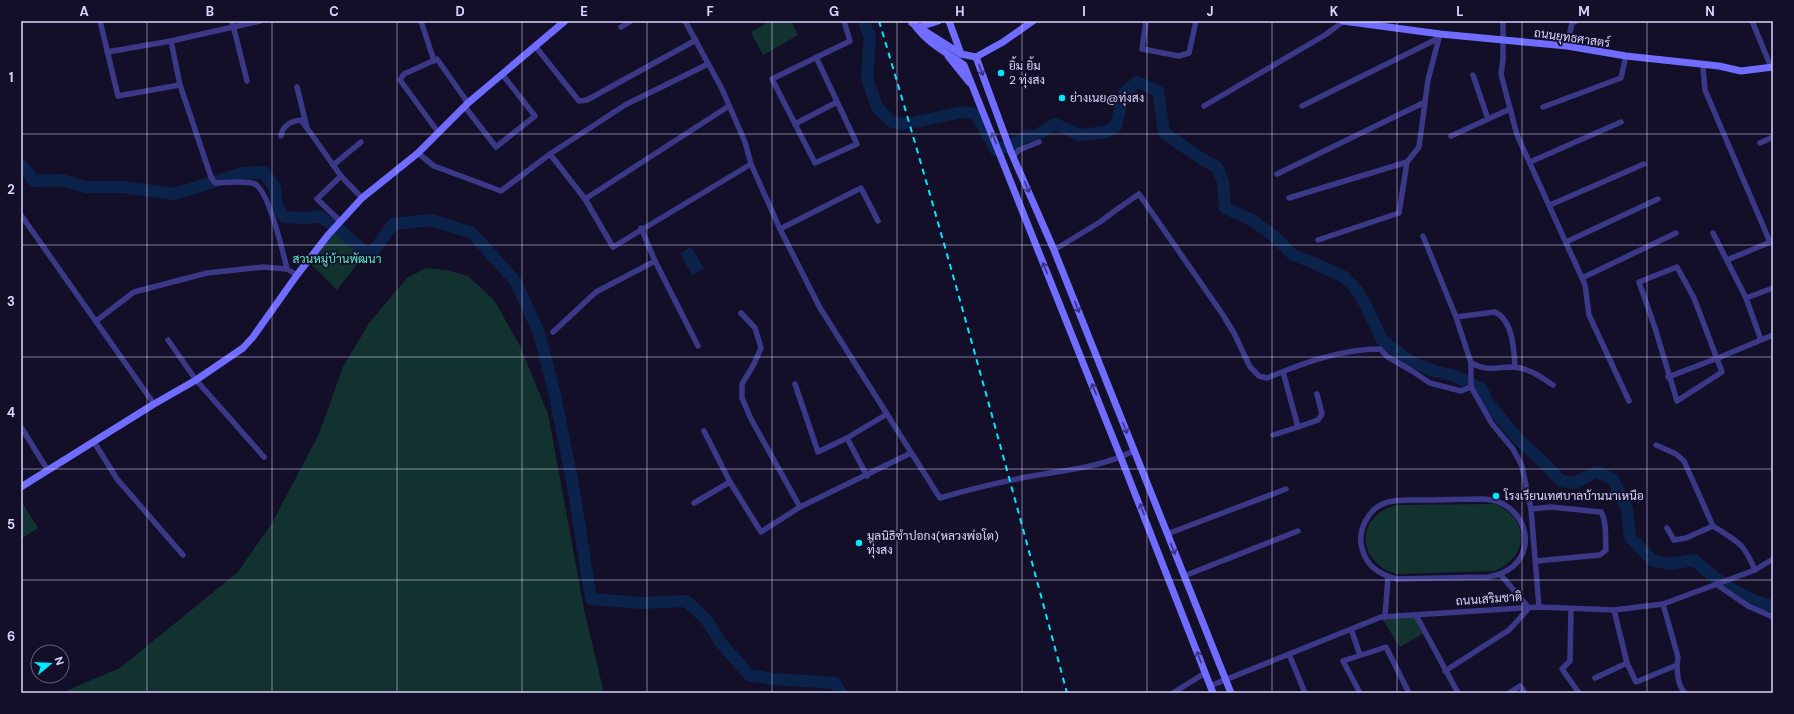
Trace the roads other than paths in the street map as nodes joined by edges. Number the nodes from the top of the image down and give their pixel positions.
1 (100, 21) edge
2 (260, 21) edge
3 (421, 21) edge
4 (565, 21) edge
5 (631, 21) edge
6 (684, 21) edge
7 (844, 21) edge
8 (938, 21) edge
9 (949, 21) edge
10 (1033, 21) edge
11 (1146, 21) edge
12 (1196, 21) edge
13 (1344, 21) edge
14 (1503, 21) edge
15 (1576, 21) edge
16 (1752, 21) edge
17 (911, 22) edge
18 (232, 24) edge
19 (621, 27) dead end
20 (920, 27) junction
21 (1438, 36) junction
22 (696, 40) junction
23 (171, 41) junction
24 (1503, 41) junction
25 (535, 46) junction
26 (1567, 46) junction
27 (107, 52) junction
28 (946, 54) junction
29 (961, 54) junction
30 (1626, 56) junction
31 (816, 57) junction
32 (976, 57) junction
33 (434, 61) junction
34 (708, 64) junction
35 (964, 65) junction
36 (1704, 65) junction
37 (1772, 67) edge
38 (502, 74) junction
39 (1474, 75) dead end
40 (247, 81) dead end
41 (180, 85) junction
42 (297, 87) dead end
43 (973, 87) junction
44 (837, 102) junction
45 (1425, 102) junction
46 (467, 105) junction
47 (730, 106) junction
48 (1204, 106) dead end
49 (1302, 106) dead end
50 (1543, 107) dead end
51 (1510, 109) junction
52 (1488, 119) junction
53 (1621, 122) dead end
54 (795, 124) junction
55 (307, 128) junction
56 (438, 132) junction
57 (281, 136) dead end
58 (1451, 136) dead end
59 (1773, 137) edge
60 (361, 142) dead end
61 (1039, 142) dead end
62 (1760, 143) dead end
63 (418, 153) junction
64 (550, 154) junction
65 (1012, 154) junction
66 (1408, 162) junction
67 (1530, 162) junction
68 (751, 164) junction
69 (1644, 164) dead end
70 (333, 165) junction
71 (1277, 174) dead end
72 (341, 176) junction
73 (362, 198) junction
74 (1289, 198) dead end
75 (585, 199) junction
76 (1658, 199) dead end
77 (1550, 205) junction
78 (21, 215) edge
79 (878, 220) dead end
80 (340, 222) junction
81 (641, 228) junction
82 (780, 229) junction
83 (1676, 233) dead end
84 (1713, 233) dead end
85 (1424, 236) dead end
86 (1318, 240) dead end
87 (1771, 241) edge
88 (1566, 242) junction
89 (1054, 250) junction
90 (1727, 260) junction
91 (655, 261) junction
92 (287, 269) junction
93 (297, 275) junction
94 (1582, 278) junction
95 (1773, 288) edge
96 (1746, 298) junction
97 (741, 313) dead end
98 (1456, 317) junction
99 (96, 321) junction
100 (553, 332) dead end
101 (1773, 335) edge
102 (168, 340) dead end
103 (1761, 340) junction
104 (698, 346) dead end
105 (1718, 358) junction
106 (1471, 363) junction
107 (1515, 367) junction
108 (1283, 372) junction
109 (1668, 377) junction
110 (196, 380) junction
111 (795, 384) dead end
112 (1553, 385) dead end
113 (1471, 387) junction
114 (1317, 394) dead end
115 (1629, 401) dead end
116 (154, 404) junction
117 (887, 414) junction
118 (21, 427) edge
119 (1298, 427) junction
120 (704, 431) dead end
121 (1273, 436) dead end
122 (847, 438) junction
123 (94, 442) junction
124 (1656, 445) dead end
125 (1135, 450) junction
126 (912, 453) junction
127 (264, 458) dead end
128 (1121, 458) junction
129 (48, 470) junction
130 (867, 476) junction
131 (730, 482) junction
132 (21, 487) edge
133 (1286, 489) dead end
134 (694, 503) dead end
135 (800, 507) junction
136 (1531, 509) junction
137 (1713, 526) junction
138 (1667, 528) dead end
139 (1298, 531) dead end
140 (1167, 534) junction
141 (183, 555) dead end
142 (1773, 559) edge
143 (1536, 561) junction
144 (1755, 570) junction
145 (1500, 574) junction
146 (1184, 576) junction
147 (1388, 577) junction
148 (1716, 584) junction
149 (1663, 604) junction
150 (1539, 607) junction
151 (1529, 608) junction
152 (1570, 609) junction
153 (1614, 610) junction
154 (1416, 615) junction
155 (1385, 617) junction
156 (1773, 617) edge
157 (1350, 629) junction
158 (1289, 654) junction
159 (1360, 655) junction
160 (1627, 663) junction
161 (1677, 665) junction
162 (1445, 671) junction
163 (1205, 673) junction
164 (1595, 678) dead end
165 (1226, 680) junction
166 (1212, 690) edge
167 (1172, 693) edge
168 (1231, 693) edge
169 (1305, 693) edge
170 (1360, 693) edge
171 (1409, 693) edge
172 (1458, 693) edge
173 (1509, 693) edge
174 (1525, 693) edge
175 (1579, 693) edge
176 (1685, 693) edge

1 - 27 street
2 - 18 street
3 - 33 street
4 - 25 main road
5 - 19 street
6 - 22 street
7 - 31 street
8 - 20 main road
9 - 29 main road
10 - 32 main road
11 - 12 street
13 - 21 main road, ถนนยุทธศาสตร์
13 - 48 street
14 - 24 street
15 - 26 street
16 - 37 street
17 - 20 main road
17 - 28 main road
18 - 23 street
18 - 40 street
20 - 29 main road
21 - 24 main road, ถนนยุทธศาสตร์
21 - 45 street
21 - 49 street
22 - 25 street
22 - 34 street
23 - 27 street
23 - 41 street
24 - 26 main road, ถนนยุทธศาสตร์
24 - 51 street
25 - 38 main road
26 - 30 main road, ถนนยุทธศาสตร์
27 - 41 street
28 - 35 main road
28 - 43 main road
29 - 32 main road
29 - 35 street
30 - 36 main road, ถนนยุทธศาสตร์
30 - 50 street
31 - 44 street
31 - 54 street
32 -> 65 main road
33 - 46 street
33 - 56 street
34 - 47 street
34 - 64 street
35 - 43 main road
36 - 37 main road, ถนนยุทธศาสตร์
36 - 87 street
38 - 46 main road
38 - 46 street
39 - 52 street
41 - 92 street
42 - 55 street
128 -> 43 main road
44 - 54 street
44 - 54 street
45 - 66 street
45 - 71 street
46 - 56 main road
47 - 68 street
47 - 75 street
51 - 52 street
51 - 67 street
52 - 58 street
53 - 67 street
55 - 57 street
55 - 70 street
56 - 63 main road
59 - 62 street
60 - 70 street
61 - 65 street
63 - 64 street
63 - 73 main road
64 - 75 street
65 -> 89 main road
66 - 74 street
66 - 86 street
67 - 77 street
68 - 81 street
68 - 82 street
69 - 77 street
70 - 72 street
72 - 73 street
72 - 80 street
73 - 80 main road
75 - 81 street
76 - 88 street
77 - 88 street
78 - 99 street
79 - 82 street
80 - 93 main road
81 - 91 street
82 - 117 street
83 - 94 street
84 - 90 street
85 - 98 street
87 - 90 street
88 - 94 street
89 - 108 street
89 -> 125 main road
90 - 96 street
91 - 100 street
91 - 104 street
92 - 93 street
92 - 99 street
93 - 110 main road
94 - 115 street
95 - 96 street
96 - 103 street
97 - 135 street
98 - 106 street
98 - 107 street
99 - 116 street
101 - 103 street
102 - 110 street
103 - 105 street
105 - 109 street
105 - 109 street
105 - 109 street
106 - 107 street
106 - 113 street
107 - 112 street
108 - 113 street
108 - 119 street
110 - 116 main road
110 - 127 street
111 - 122 street
113 - 136 street
114 - 119 street
116 - 123 main road
117 - 122 street
117 - 126 street
118 - 129 street
119 - 121 street
120 - 131 street
122 - 130 street
123 - 129 main road
123 - 141 street
124 - 137 street
125 - 128 street
125 - 140 main road
126 - 128 street
126 - 130 street
163 -> 128 main road
129 - 132 main road
130 - 135 street
131 - 134 street
131 - 135 street
133 - 140 street
136 - 143 street
136 - 143 street
137 - 138 street
137 - 144 street
139 - 146 street
140 -> 146 main road
142 - 144 street, ถนนเสริมชาติ
143 - 150 street
144 - 148 street, ถนนเสริมชาติ
145 - 147 street
145 - 147 street
145 - 151 street
146 - 165 main road
147 - 155 street
148 - 149 street, ถนนเสริมชาติ
148 - 156 street
149 - 153 street, ถนนเสริมชาติ
149 - 161 street
150 - 151 street, ถนนเสริมชาติ
150 - 152 street, ถนนเสริมชาติ
151 - 154 street, ถนนเสริมชาติ
151 - 162 street
152 - 153 street, ถนนเสริมชาติ
152 - 175 street
153 - 160 street
154 - 155 street, ถนนเสริมชาติ
154 - 162 street
155 - 157 street, ถนนเสริมชาติ
157 - 158 street, ถนนเสริมชาติ
157 - 159 street
158 - 165 street, ถนนเสริมชาติ
158 - 169 street
159 - 170 street
159 - 171 street
160 - 161 street
160 - 164 street
161 - 176 street
162 - 172 street
163 - 166 main road
163 - 167 street
165 - 166 street, ถนนเสริมชาติ
165 - 168 main road
173 - 174 street

